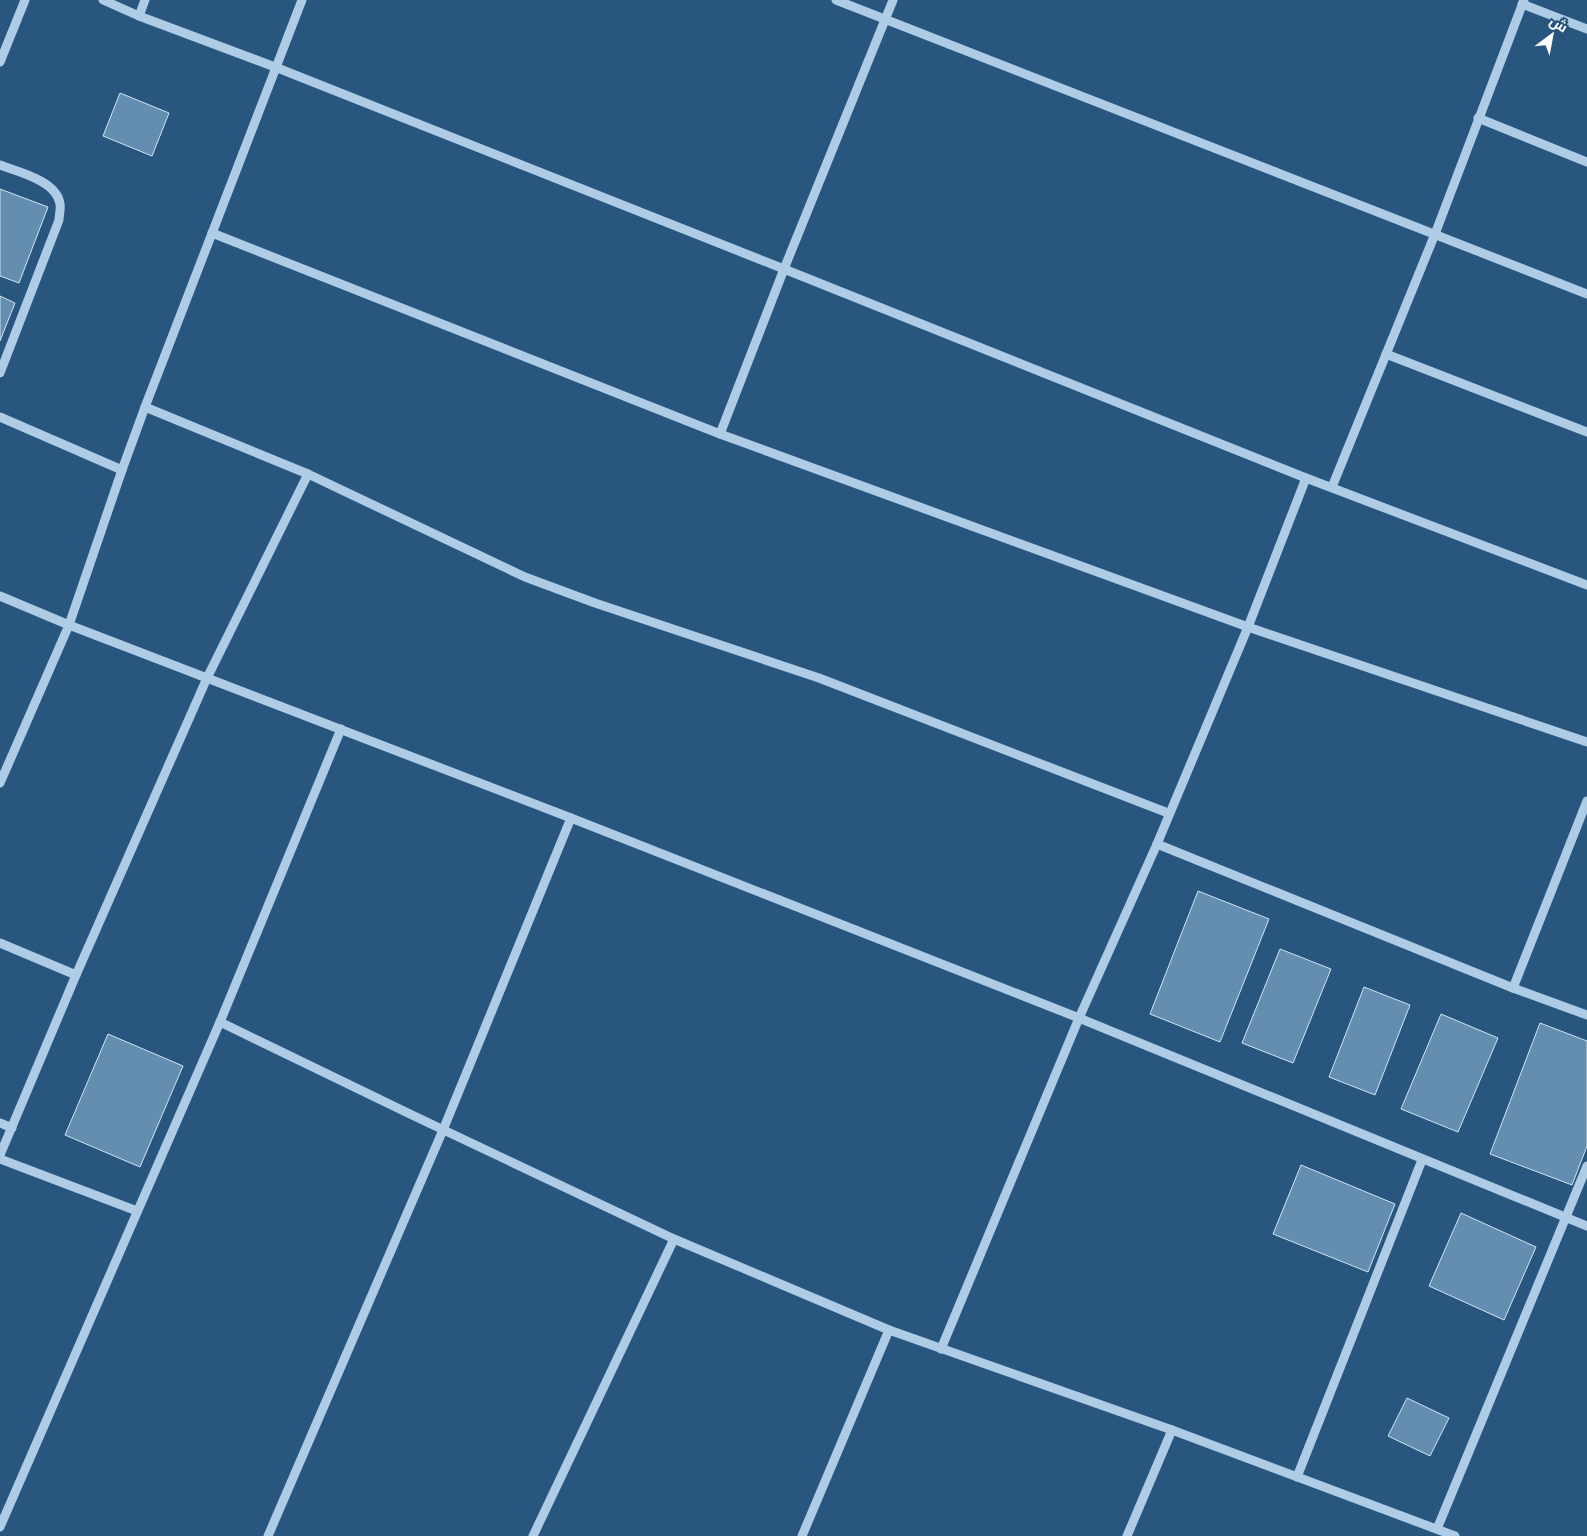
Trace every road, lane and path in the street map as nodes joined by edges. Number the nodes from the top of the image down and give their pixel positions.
1 (25, 0) edge
2 (102, 0) edge
3 (145, 0) edge
4 (302, 0) edge
5 (836, 0) edge
6 (893, 0) edge
7 (1523, 2) edge
8 (139, 16) junction
9 (886, 20) junction
10 (1587, 29) edge
11 (0, 62) edge
12 (276, 67) junction
13 (1478, 118) junction
14 (1587, 162) edge
15 (0, 165) edge
16 (212, 232) junction
17 (1435, 234) junction
18 (784, 269) junction
19 (1587, 294) edge
20 (1386, 354) junction
21 (0, 373) edge
22 (145, 407) junction
23 (0, 417) edge
24 (1587, 432) edge
25 (720, 434) junction
26 (122, 470) junction
27 (308, 474) junction
28 (1306, 478) junction
29 (1332, 487) junction
30 (1587, 585) edge
31 (0, 596) edge
32 (69, 625) junction
33 (1248, 627) junction
34 (207, 678) junction
35 (340, 729) junction
36 (1587, 742) edge
37 (0, 783) edge
38 (1587, 801) edge
39 (1168, 814) junction
40 (571, 818) junction
41 (1157, 844) junction
42 (0, 942) edge
43 (76, 975) junction
44 (1513, 988) junction
45 (1587, 1015) edge
46 (1079, 1018) junction
47 (220, 1022) junction
48 (0, 1123) edge
49 (12, 1128) junction
50 (443, 1130) junction
51 (0, 1157) edge
52 (1422, 1160) junction
53 (1587, 1166) edge
54 (137, 1212) junction
55 (1566, 1218) junction
56 (1587, 1226) edge
57 (674, 1239) junction
58 (889, 1330) junction
59 (941, 1349) junction
60 (1172, 1430) junction
61 (1297, 1477) junction
62 (0, 1527) edge
63 (1437, 1529) junction
64 (268, 1536) edge
65 (533, 1536) edge
66 (802, 1536) edge
67 (1127, 1536) edge
68 (1455, 1536) edge

1 - 11 street
2 - 8 street
3 - 8 street
4 - 12 street
5 - 9 street
6 - 9 street
7 - 10 street
7 - 13 street
8 - 12 street
9 - 17 street
9 - 18 street
12 - 16 street
12 - 18 street
13 - 14 street
13 - 17 street
15 - 21 street
16 - 22 street
16 - 25 street
17 - 19 street
17 - 20 street
18 - 25 street
18 - 28 street
20 - 24 street
20 - 29 street
22 - 26 street
22 - 27 street
23 - 26 street
25 - 33 street
26 - 32 street
27 - 34 street
27 - 39 street
28 - 29 street
28 - 33 street
29 - 30 street
31 - 32 street
32 - 34 street
32 - 37 street
33 - 36 street
33 - 39 street
34 - 35 street
34 - 43 street
35 - 40 street
35 - 47 street
38 - 44 street
39 - 41 street
40 - 46 street
40 - 50 street
41 - 44 street
41 - 46 street
42 - 43 street
43 - 49 street
44 - 45 street
46 - 52 street
46 - 59 street
47 - 50 street
47 - 54 street
48 - 49 street
49 - 51 street
50 - 57 street
50 - 64 street
51 - 54 street
52 - 55 street
52 - 61 street
53 - 55 street
54 - 62 street
55 - 56 street
55 - 63 street
57 - 58 street
57 - 65 street
58 - 59 street
58 - 66 street
59 - 60 street
60 - 61 street
60 - 67 street
61 - 63 street
63 - 68 street

